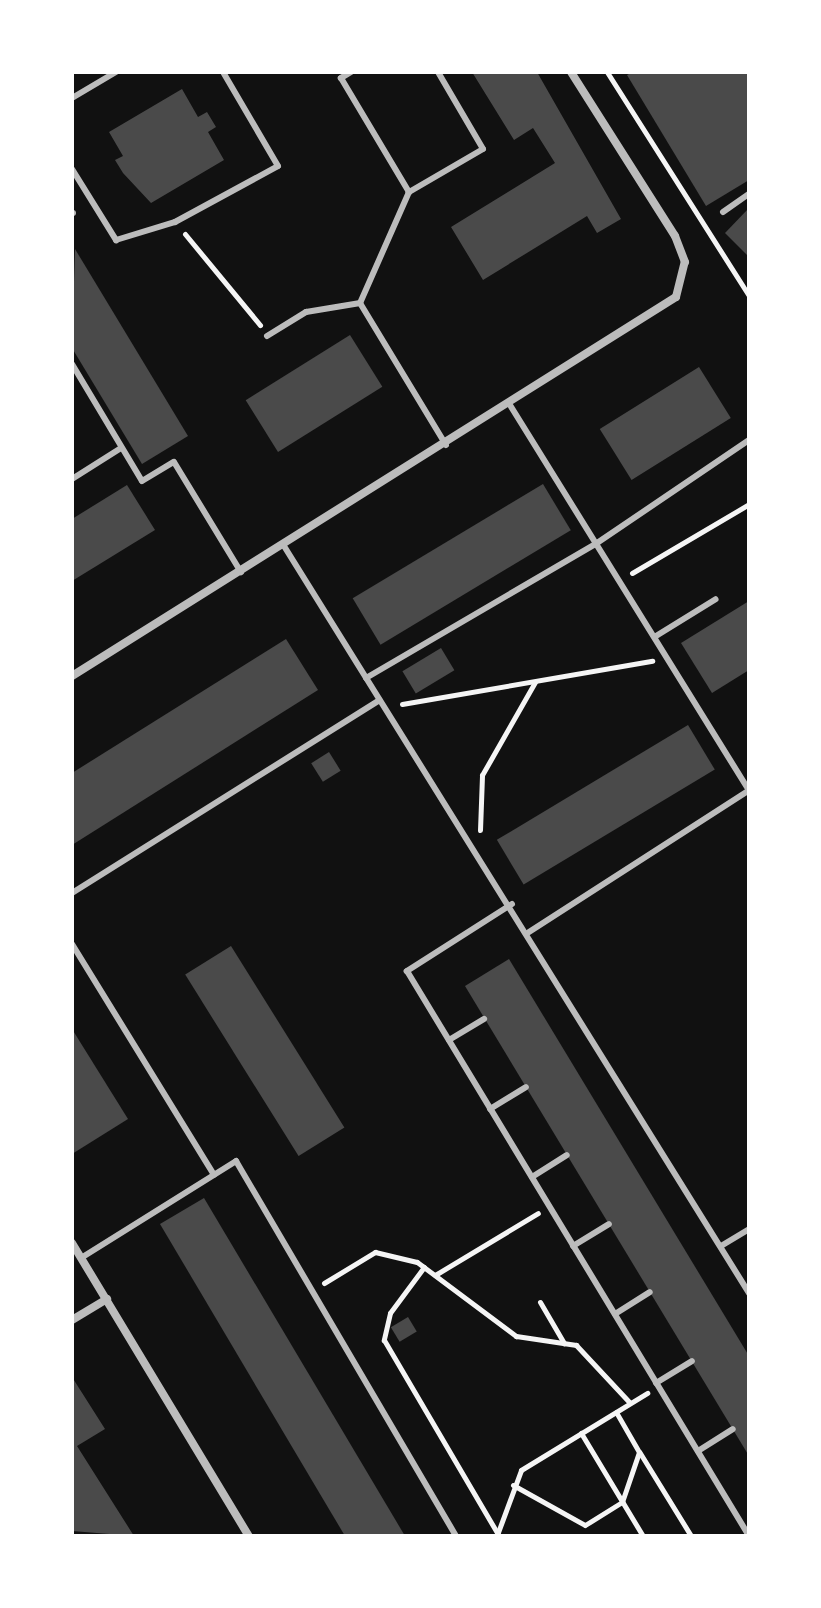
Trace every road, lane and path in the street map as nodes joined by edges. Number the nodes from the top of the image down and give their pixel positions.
1 (116, 72) edge
2 (223, 72) edge
3 (351, 72) edge
4 (438, 72) edge
5 (572, 72) edge
6 (607, 72) edge
7 (72, 98) edge
8 (72, 169) edge
9 (409, 192) junction
10 (749, 194) edge
11 (723, 212) dead end
12 (175, 222) junction
13 (749, 296) edge
14 (360, 303) junction
15 (267, 336) joint
16 (72, 364) edge
17 (510, 405) junction
18 (749, 440) edge
19 (446, 445) junction
20 (121, 448) junction
21 (72, 479) edge
22 (749, 504) edge
23 (597, 543) junction
24 (284, 546) junction
25 (241, 572) junction
26 (620, 579) junction
27 (716, 599) dead end
28 (656, 636) junction
29 (669, 658) junction
30 (72, 676) edge
31 (366, 678) junction
32 (536, 681) junction
33 (380, 700) junction
34 (385, 707) junction
35 (748, 791) edge
36 (479, 853) junction
37 (72, 893) edge
38 (512, 904) junction
39 (529, 932) junction
40 (72, 944) edge
41 (484, 1019) dead end
42 (449, 1040) junction
43 (526, 1087) dead end
44 (490, 1109) junction
45 (567, 1155) dead end
46 (214, 1175) junction
47 (532, 1177) junction
48 (549, 1206) junction
49 (609, 1224) dead end
50 (749, 1229) edge
51 (72, 1243) edge
52 (573, 1246) junction
53 (721, 1246) junction
54 (81, 1258) junction
55 (424, 1267) junction
56 (435, 1275) junction
57 (323, 1283) dead end
58 (650, 1292) dead end
59 (749, 1293) edge
60 (107, 1299) junction
61 (540, 1302) dead end
62 (615, 1314) junction
63 (72, 1320) edge
64 (564, 1343) junction
65 (692, 1361) dead end
66 (657, 1384) junction
67 (630, 1403) junction
68 (616, 1412) junction
69 (733, 1429) dead end
70 (581, 1433) junction
71 (698, 1451) junction
72 (639, 1452) junction
73 (513, 1485) junction
74 (622, 1502) junction
75 (749, 1513) edge
76 (739, 1519) junction
77 (497, 1535) edge
78 (249, 1536) edge
79 (456, 1536) edge
80 (643, 1536) edge
81 (691, 1536) edge
82 (749, 1536) edge

1 - 7 lane
2 - 12 lane
3 - 9 lane
4 - 9 lane
5 - 17 street
6 - 13 path
8 - 12 lane
9 - 14 lane
10 - 11 lane
12 - 15 path
14 - 15 lane
14 - 19 lane
16 - 20 lane
17 - 19 street
17 - 23 lane
18 - 23 lane
19 - 24 street
20 - 21 lane
20 - 25 lane
22 - 26 path
23 - 26 lane
23 - 31 lane
24 - 25 street
24 - 31 lane
25 - 30 street
26 - 28 lane
27 - 28 lane
28 - 29 lane
29 - 32 path
29 - 35 lane
31 - 33 lane
32 - 34 path
32 - 36 path
33 - 34 lane
33 - 37 lane
34 - 36 lane
35 - 39 lane
36 - 38 lane
38 - 39 lane
38 - 42 lane
39 - 53 lane
40 - 46 lane
41 - 42 lane
42 - 44 lane
43 - 44 lane
44 - 47 lane
45 - 47 lane
46 - 54 lane
46 - 79 lane
47 - 48 lane
48 - 52 lane
48 - 56 path
49 - 52 lane
50 - 53 lane
51 - 54 street
52 - 62 lane
53 - 59 lane
54 - 60 street
55 - 56 path
55 - 57 path
55 - 77 path
56 - 64 path
58 - 62 lane
60 - 63 street
60 - 78 street
61 - 64 path
62 - 66 lane
64 - 67 path
65 - 66 lane
66 - 67 path
66 - 71 lane
67 - 68 path
68 - 70 path
68 - 72 path
69 - 71 lane
70 - 73 path
70 - 74 path
71 - 76 lane
72 - 74 path
72 - 81 path
73 - 74 path
73 - 77 path
74 - 80 path
75 - 76 lane
76 - 82 lane

